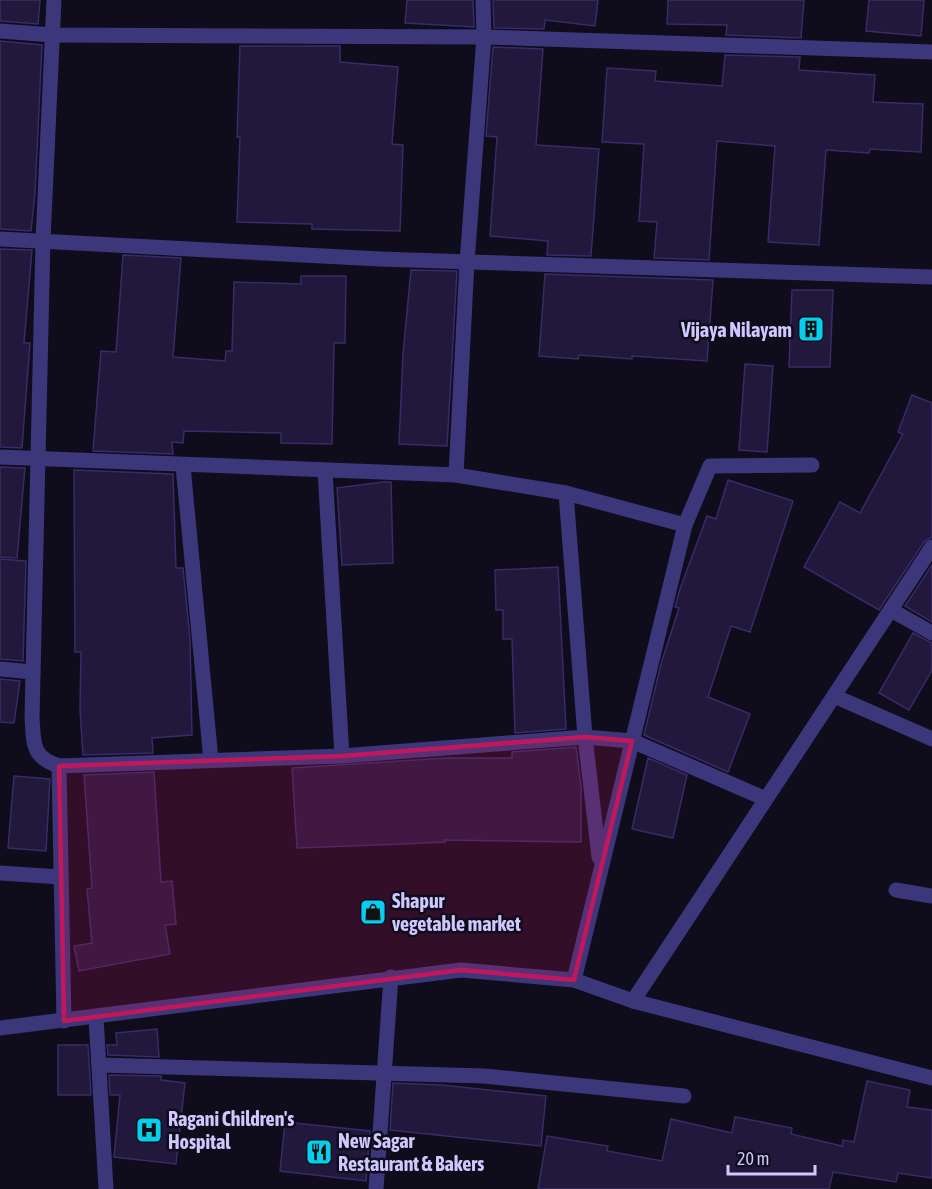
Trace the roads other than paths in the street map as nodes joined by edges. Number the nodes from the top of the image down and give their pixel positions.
1 (54, 0) edge
2 (483, 0) edge
3 (0, 31) edge
4 (53, 35) junction
5 (484, 37) junction
6 (932, 52) edge
7 (0, 239) edge
8 (43, 240) junction
9 (467, 262) junction
10 (932, 278) edge
11 (0, 457) edge
12 (37, 460) junction
13 (812, 465) dead end
14 (183, 466) junction
15 (325, 471) junction
16 (456, 475) junction
17 (566, 493) junction
18 (685, 525) junction
19 (932, 547) edge
20 (891, 610) junction
21 (932, 633) edge
22 (0, 669) edge
23 (33, 672) junction
24 (834, 696) junction
25 (585, 737) junction
26 (932, 739) edge
27 (632, 741) junction
28 (342, 756) junction
29 (211, 760) junction
30 (58, 766) junction
31 (766, 799) junction
32 (600, 868) junction
33 (0, 873) edge
34 (60, 877) junction
35 (896, 890) dead end
36 (932, 896) edge
37 (391, 977) junction
38 (574, 980) junction
39 (633, 1001) junction
40 (96, 1017) junction
41 (64, 1021) junction
42 (0, 1028) edge
43 (100, 1065) junction
44 (385, 1073) junction
45 (932, 1078) edge
46 (684, 1096) dead end
47 (106, 1189) edge
48 (376, 1189) edge

1 - 4 street
2 - 5 street
3 - 4 street
4 - 5 street
4 - 8 street
5 - 6 street
5 - 9 street
7 - 8 street
8 - 9 street
8 - 12 street
9 - 10 street
9 - 16 street
11 - 12 street
12 - 14 street
12 - 23 street
13 - 18 street
14 - 15 street
14 - 29 street
15 - 16 street
15 - 28 street
16 - 17 street
17 - 18 street
17 - 25 street
18 - 27 street
19 - 20 street
20 - 21 street
20 - 24 street
22 - 23 street
23 - 30 street
24 - 26 street
24 - 31 street
25 - 27 street
25 - 28 street
25 - 32 street
27 - 31 street
27 - 32 street
28 - 29 street
29 - 30 street
30 - 34 street
31 - 39 street
32 - 38 street
33 - 34 street
34 - 41 street
35 - 36 street
37 - 38 street
37 - 40 street
37 - 44 street
38 - 39 street
39 - 45 street
40 - 41 street
40 - 43 street
41 - 42 street
43 - 44 street
43 - 47 street
44 - 46 street
44 - 48 street

